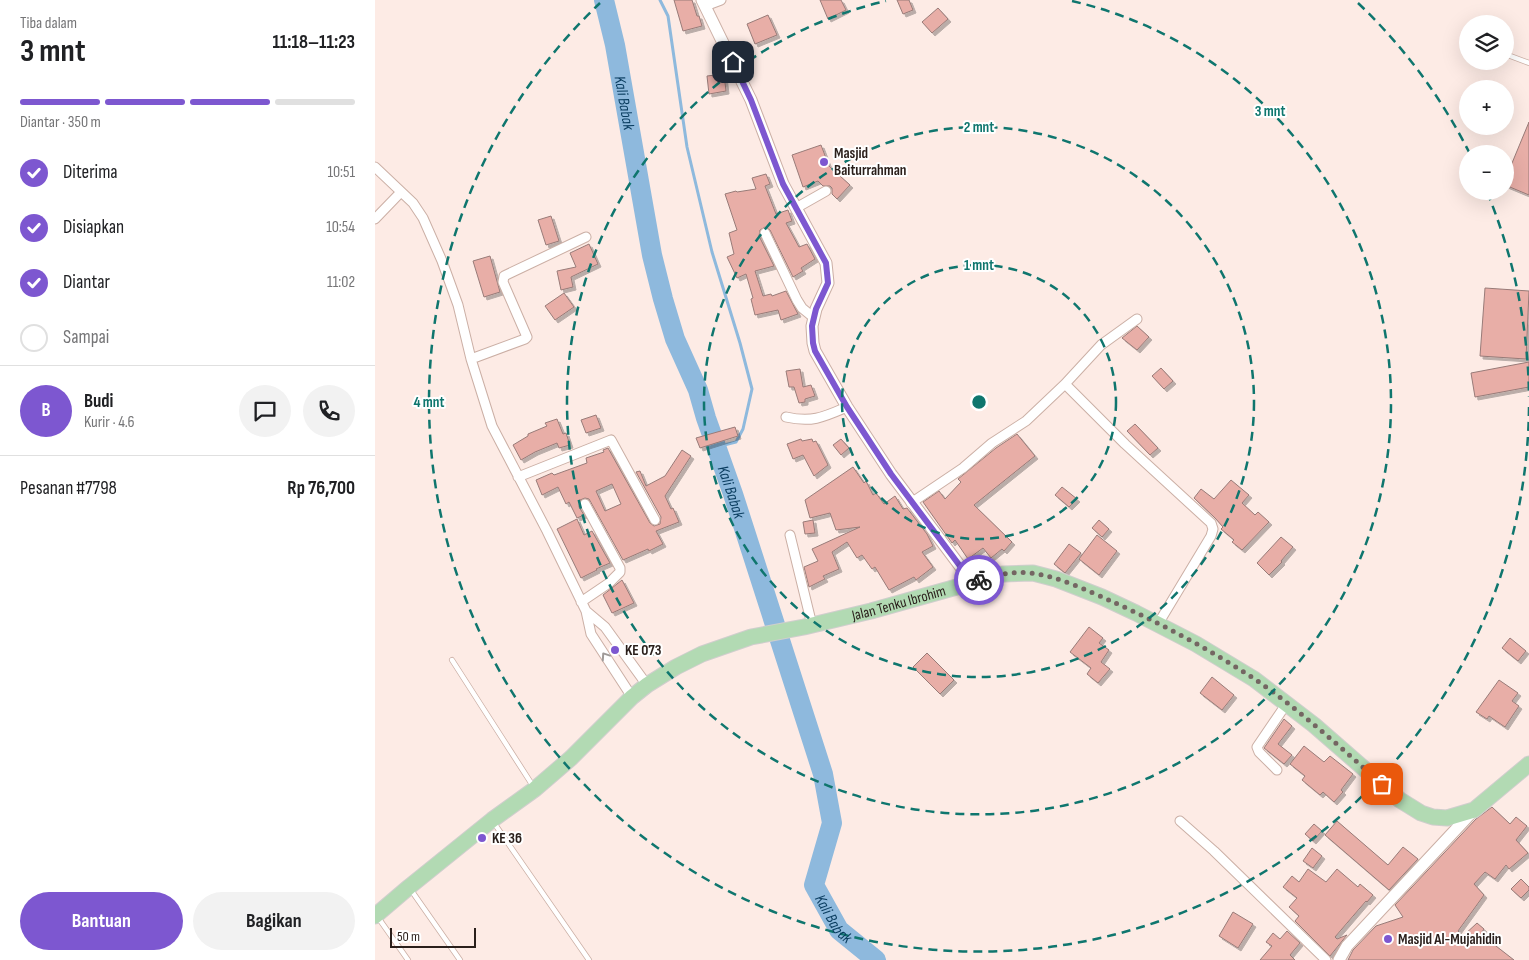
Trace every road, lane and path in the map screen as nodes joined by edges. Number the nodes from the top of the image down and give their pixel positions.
1 (721, 0) edge
2 (704, 3) edge
3 (1514, 57) edge
4 (1529, 63) edge
5 (375, 166) edge
6 (826, 191) dead end
7 (401, 192) junction
8 (796, 208) junction
9 (375, 219) edge
10 (765, 234) dead end
11 (586, 237) dead end
12 (813, 317) junction
13 (1137, 319) dead end
14 (471, 359) junction
15 (1065, 384) junction
16 (847, 407) junction
17 (786, 417) dead end
18 (518, 477) junction
19 (911, 503) junction
20 (585, 504) dead end
21 (655, 520) dead end
22 (790, 535) dead end
23 (972, 582) junction
24 (581, 602) junction
25 (586, 612) junction
26 (1159, 624) junction
27 (808, 626) junction
28 (452, 660) dead end
29 (647, 685) junction
30 (632, 697) junction
31 (1287, 703) junction
32 (1529, 764) edge
33 (1277, 770) dead end
34 (535, 789) junction
35 (1474, 810) junction
36 (492, 820) junction
37 (1180, 821) dead end
38 (409, 887) junction
39 (375, 916) edge
40 (408, 960) edge
41 (460, 960) edge
42 (589, 960) edge
43 (1326, 960) edge
44 (1339, 960) edge

1 - 2 street
2 - 8 street
3 - 4 lane
5 - 7 street
6 - 8 street
7 - 9 street
7 - 14 street
8 - 12 street
10 - 12 street
11 - 14 street
12 - 16 street
13 - 15 street
14 - 18 street
15 - 19 street
15 - 26 street
16 - 17 street
16 - 19 street
18 - 21 street
18 - 24 street
19 - 23 street
20 - 24 street
22 - 27 street
23 - 26 main road, Jalan Tenku Ibrohim
23 - 27 main road, Jalan Tenku Ibrohim
24 - 25 street
25 - 29 street
30 -> 25 street
26 - 31 main road, Jalan Tenku Ibrohim
27 - 29 main road, Jalan Tenku Ibrohim
28 - 34 lane
29 - 30 main road, Jalan Tenku Ibrohim
30 - 34 main road, Jalan Tenku Ibrohim
31 - 33 street
31 - 35 main road, Jalan Tenku Ibrohim
32 - 35 main road, Jalan Tenku Ibrohim
34 - 36 main road, Jalan Tenku Ibrohim
35 - 44 street
36 - 38 main road, Jalan Tenku Ibrohim
36 - 42 lane
37 - 43 street
38 - 39 main road, Jalan Tenku Ibrohim
38 - 41 lane
39 - 40 lane

